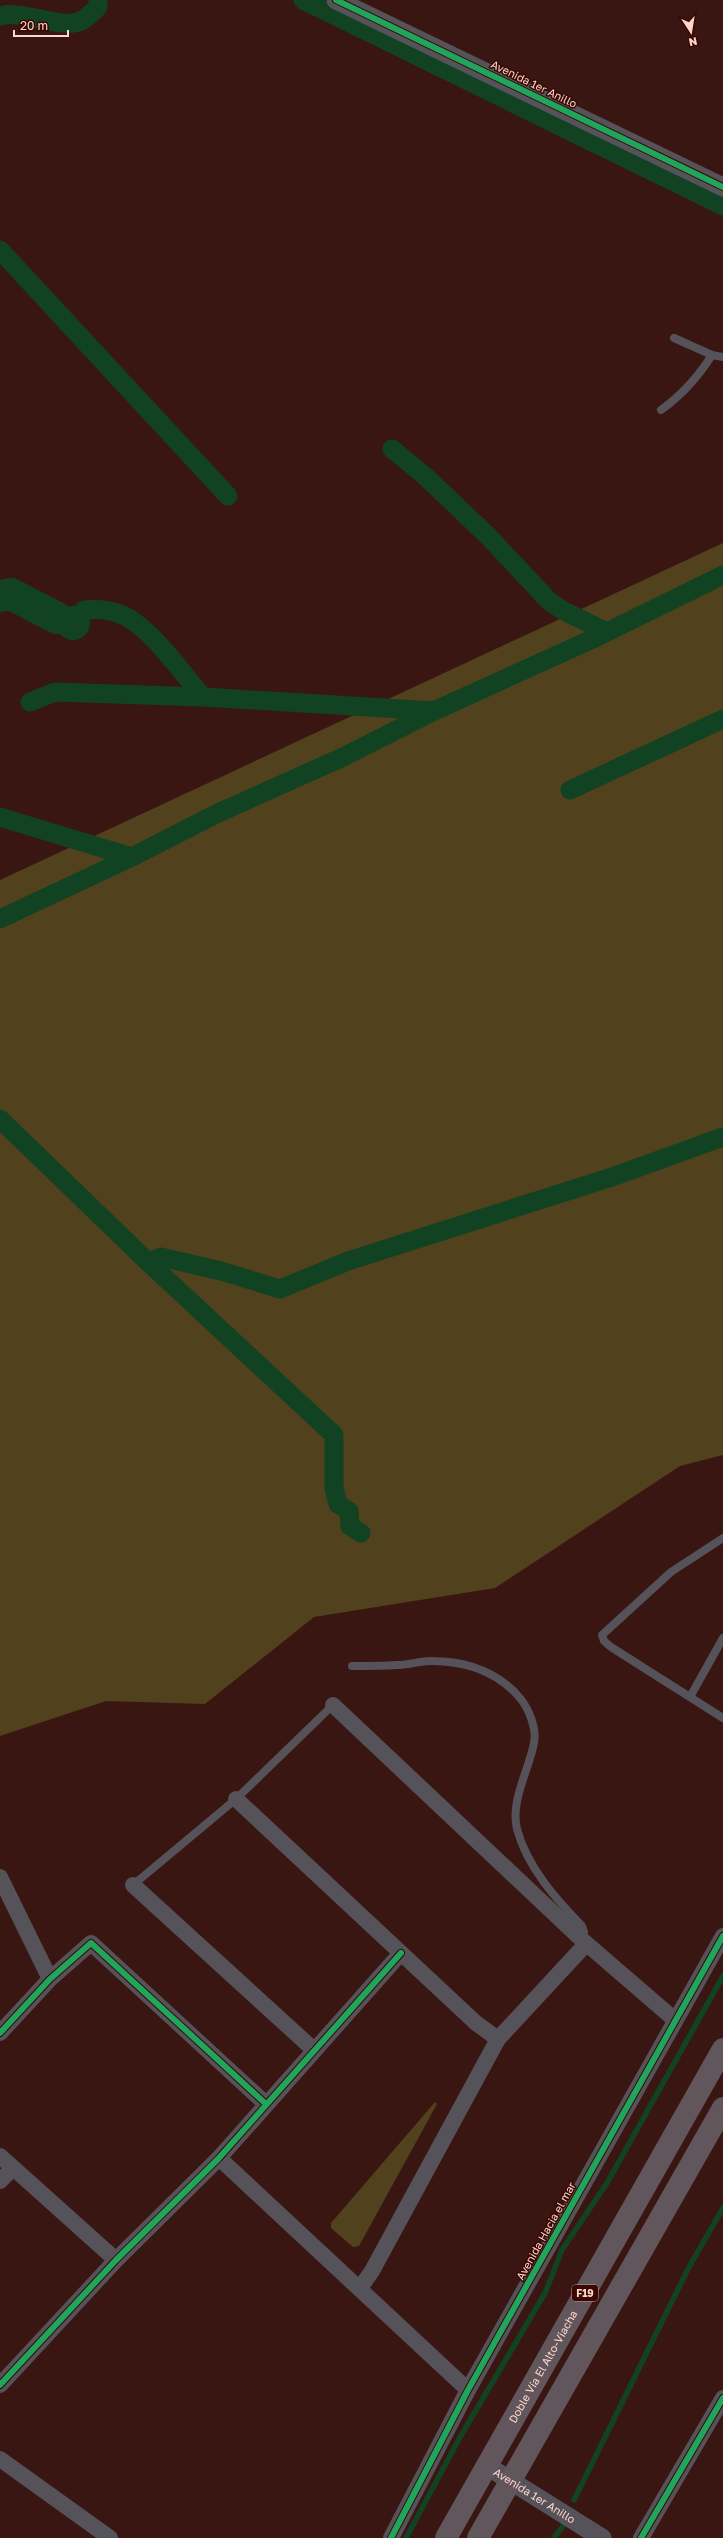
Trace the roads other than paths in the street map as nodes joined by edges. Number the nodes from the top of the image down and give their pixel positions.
1 (336, 0) edge
2 (723, 186) edge
3 (674, 338) dead end
4 (712, 355) junction
5 (723, 357) edge
6 (661, 410) dead end
7 (723, 1538) edge
8 (723, 1638) edge
9 (352, 1666) dead end
10 (690, 1697) junction
11 (333, 1705) joint
12 (723, 1718) edge
13 (236, 1799) junction
14 (0, 1877) edge
15 (133, 1885) joint
16 (723, 1936) edge
17 (583, 1941) junction
18 (401, 1953) junction
19 (50, 1979) junction
20 (675, 2020) junction
21 (0, 2033) edge
22 (498, 2039) junction
23 (723, 2049) edge
24 (314, 2050) junction
25 (266, 2104) junction
26 (723, 2108) edge
27 (0, 2156) edge
28 (218, 2158) junction
29 (13, 2168) junction
30 (0, 2182) edge
31 (116, 2260) junction
32 (360, 2288) junction
33 (0, 2385) edge
34 (468, 2390) junction
35 (723, 2398) edge
36 (0, 2459) edge
37 (487, 2466) junction
38 (511, 2480) junction
39 (110, 2538) edge
40 (390, 2538) edge
41 (446, 2538) edge
42 (478, 2538) edge
43 (602, 2538) edge
44 (641, 2538) edge

1 - 2 street, Avenida 1er Anillo
3 - 4 lane
4 - 5 lane
4 - 6 lane
7 - 10 lane
8 - 10 lane
9 - 17 lane
10 - 12 lane
11 - 13 lane
11 - 17 street
13 - 15 lane
13 - 18 street
14 - 19 street
15 - 24 street
16 - 20 street, Avenida Hacia el mar
17 - 20 street
17 - 22 street
18 - 22 street
18 - 24 street
19 - 21 street
19 - 25 street
20 - 34 street, Avenida Hacia el mar
22 - 32 street
23 - 37 highway, Doble Vía El Alto-Viacha / F19
24 - 25 street
25 - 28 street
26 - 38 highway, F19
27 - 29 street
28 - 31 street
28 - 32 street
29 - 30 street
29 - 31 street
31 - 33 street
32 - 34 street
34 - 40 street, Avenida Hacia el mar
35 - 44 street
36 - 39 street
37 - 38 street, Avenida 1er Anillo
37 - 41 highway, Doble Vía El Alto-Viacha / F19
38 - 42 highway, F19
38 - 43 street, Avenida 1er Anillo

